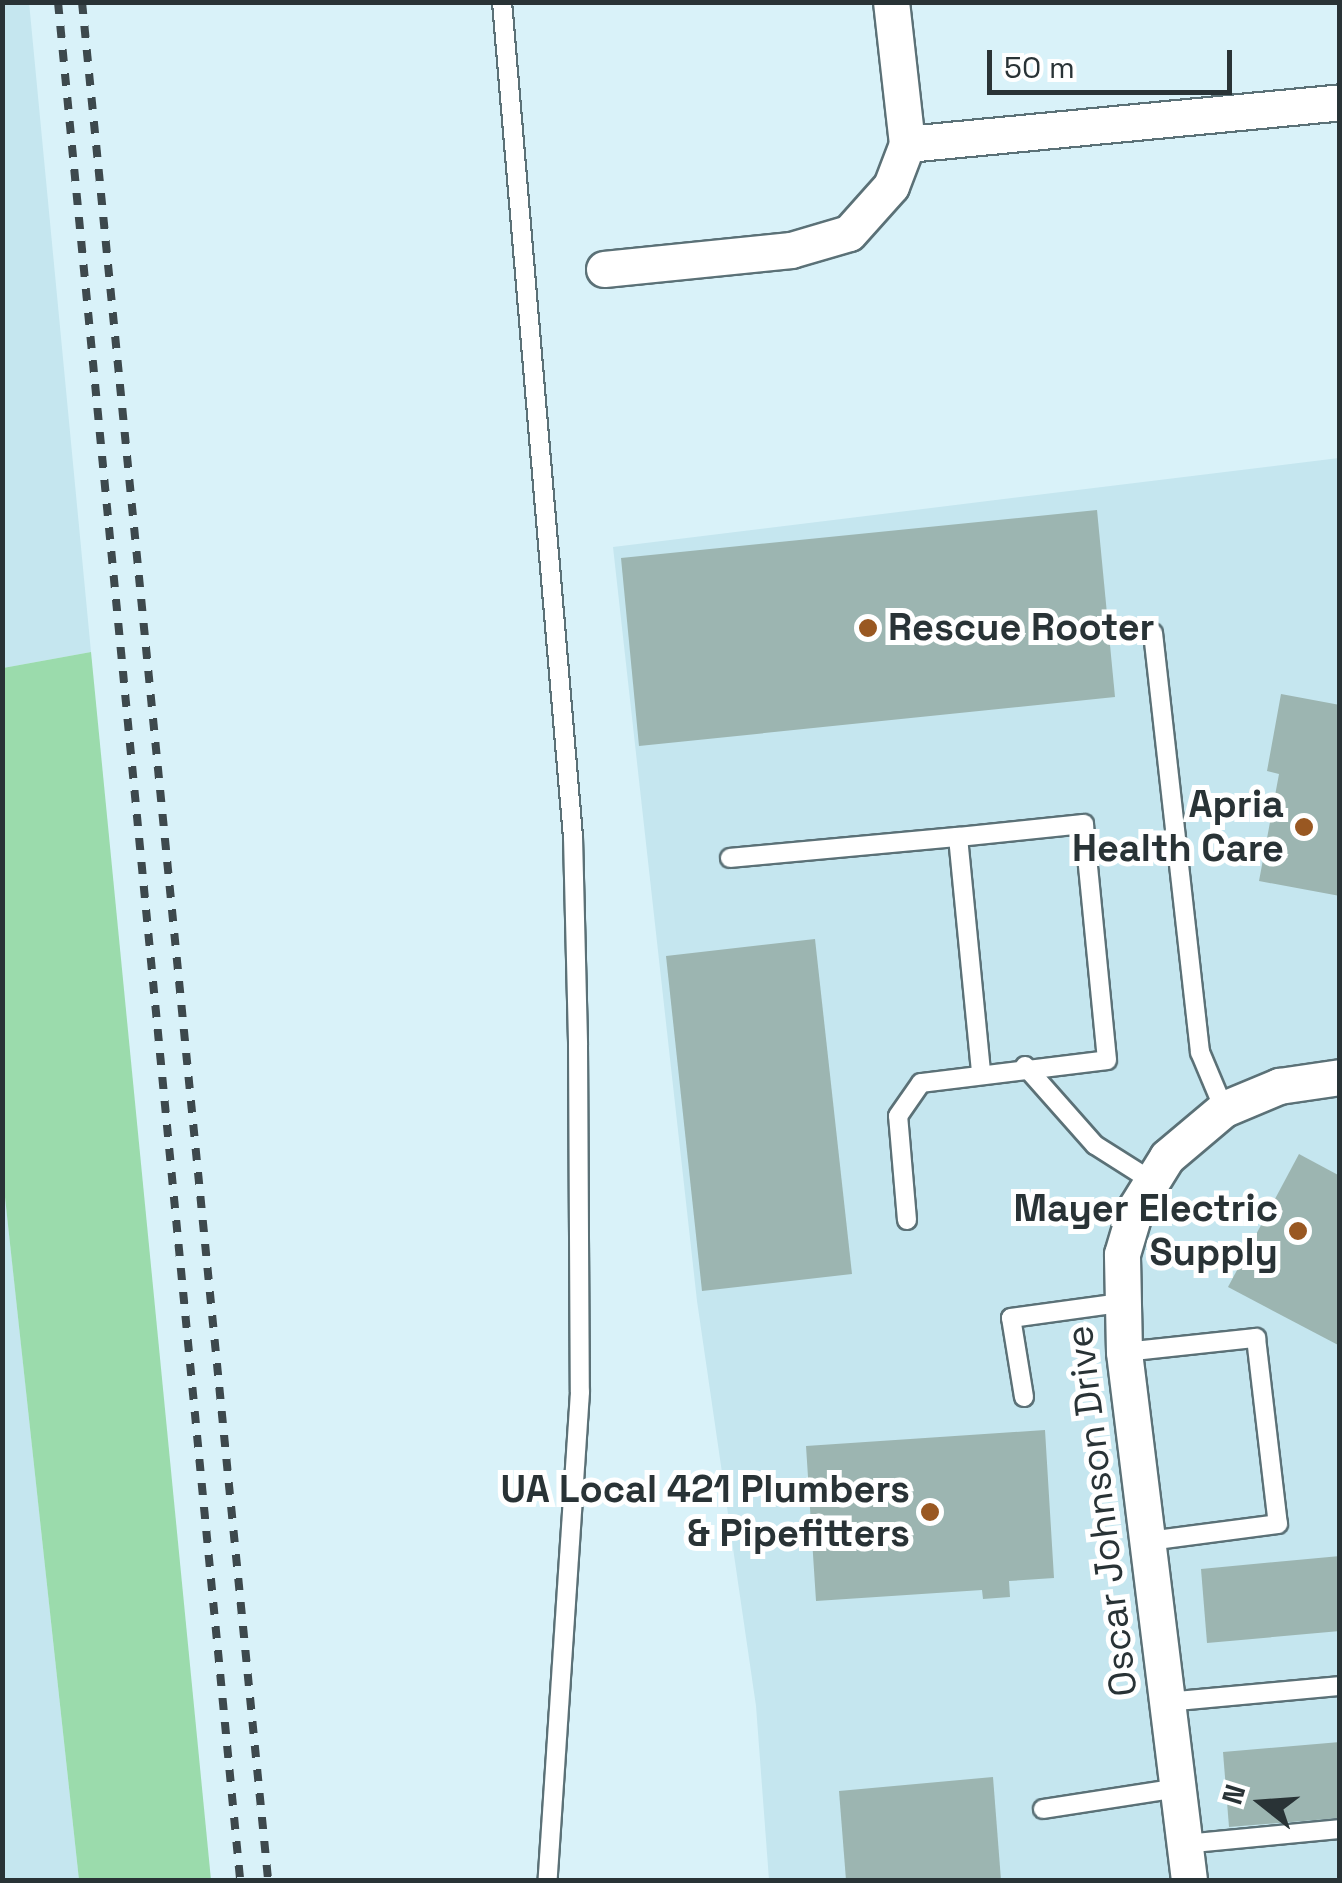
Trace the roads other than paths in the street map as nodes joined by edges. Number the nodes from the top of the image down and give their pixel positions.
1 (502, 2) edge
2 (891, 2) edge
3 (1340, 102) edge
4 (907, 144) junction
5 (604, 268) dead end
6 (1152, 633) dead end
7 (958, 836) junction
8 (730, 858) dead end
9 (1025, 1066) junction
10 (982, 1070) junction
11 (1340, 1077) edge
12 (1224, 1109) junction
13 (1152, 1182) junction
14 (908, 1220) dead end
15 (1121, 1303) junction
16 (1124, 1352) junction
17 (1024, 1398) dead end
18 (1148, 1540) junction
19 (1340, 1686) edge
20 (1167, 1702) junction
21 (1178, 1788) junction
22 (1043, 1809) dead end
23 (1340, 1829) edge
24 (1184, 1844) junction
25 (548, 1880) edge
26 (1189, 1880) edge

1 - 25 lane
2 - 4 street
3 - 4 street
4 - 5 street
6 - 12 lane
7 - 8 lane
7 - 9 lane
7 - 10 lane
9 - 10 lane
9 - 13 lane
10 - 14 lane
11 - 12 street, Oscar Johnson Drive
12 - 13 street, Oscar Johnson Drive
13 - 15 street, Oscar Johnson Drive
15 - 16 street, Oscar Johnson Drive
15 - 17 lane
16 - 18 street, Oscar Johnson Drive
16 - 18 lane
18 - 20 street, Oscar Johnson Drive
19 - 20 lane
20 - 21 street, Oscar Johnson Drive
21 - 22 lane
21 - 24 street, Oscar Johnson Drive
23 - 24 lane
24 - 26 street, Oscar Johnson Drive

